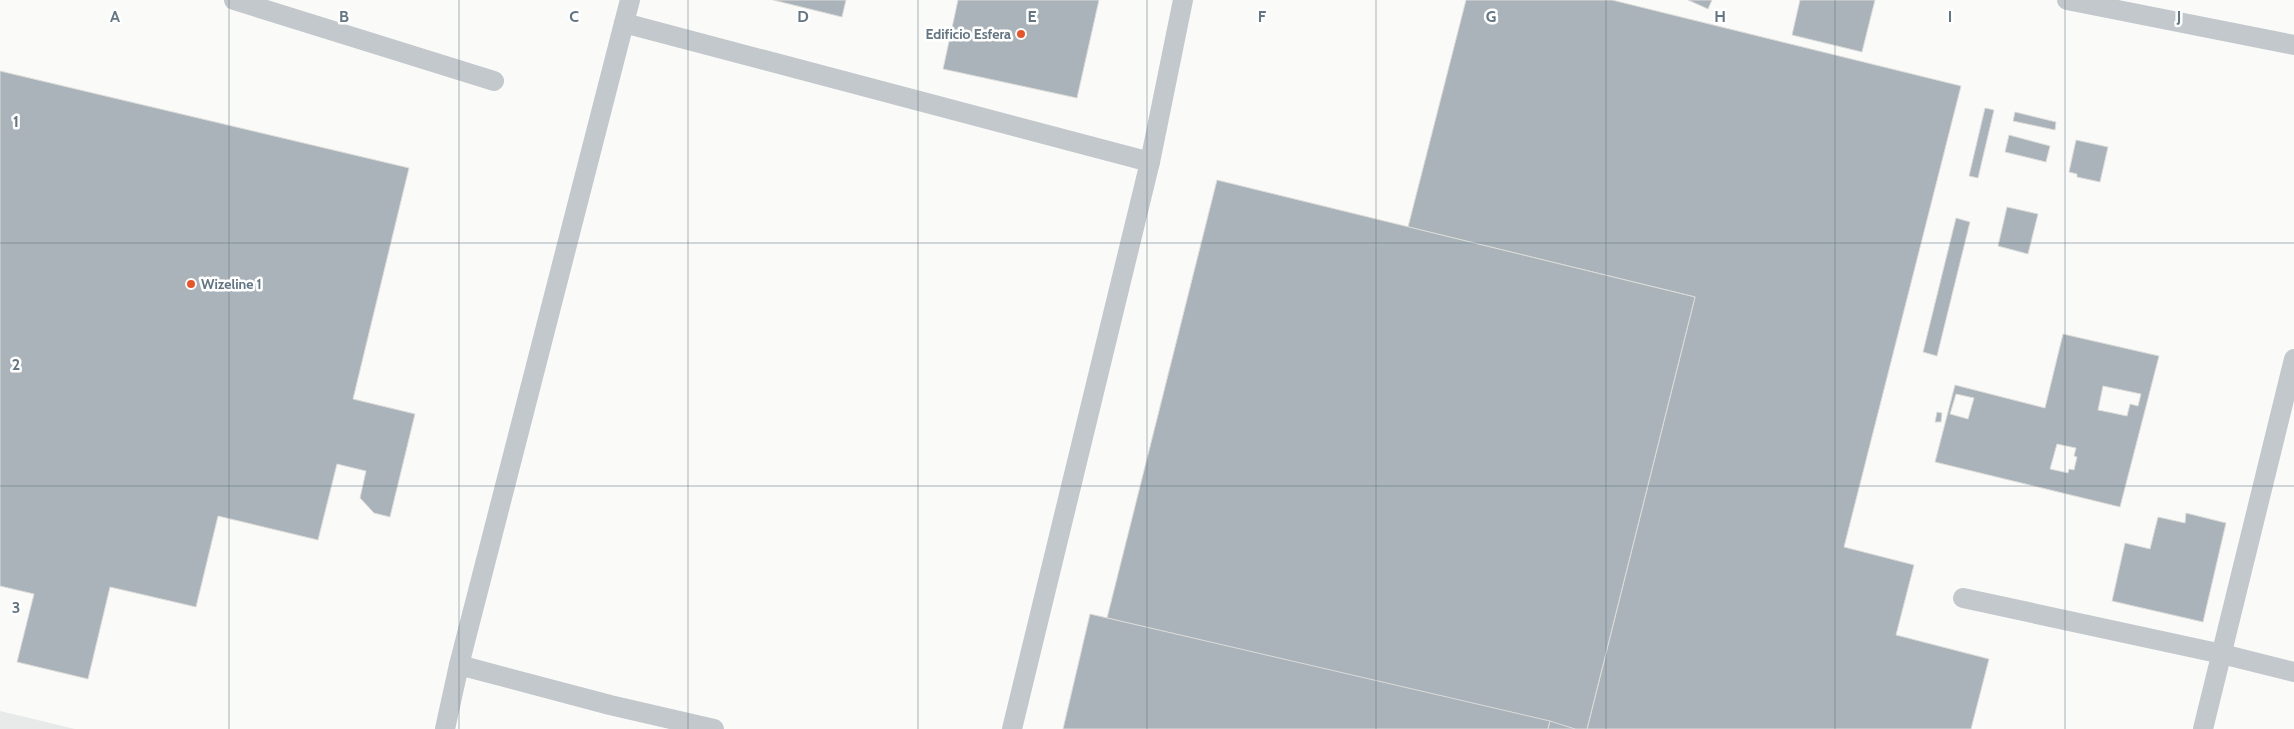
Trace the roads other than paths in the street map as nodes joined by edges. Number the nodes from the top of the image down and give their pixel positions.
1 (234, 0) edge
2 (630, 0) edge
3 (1182, 0) edge
4 (2067, 0) edge
5 (624, 23) junction
6 (2294, 45) edge
7 (494, 81) dead end
8 (1150, 162) junction
9 (2294, 359) edge
10 (1963, 598) dead end
11 (2222, 654) junction
12 (459, 666) junction
13 (2294, 672) edge
14 (662, 723) edge
15 (445, 729) edge
16 (714, 729) edge
17 (1012, 729) edge
18 (2203, 729) edge

1 - 7 lane
2 - 5 lane
3 - 8 lane
4 - 6 lane
5 - 8 lane
5 - 12 lane
8 - 17 lane
9 - 11 lane
10 - 11 lane
11 - 13 lane
11 - 18 lane
12 - 14 lane
12 - 15 lane
14 - 16 lane

